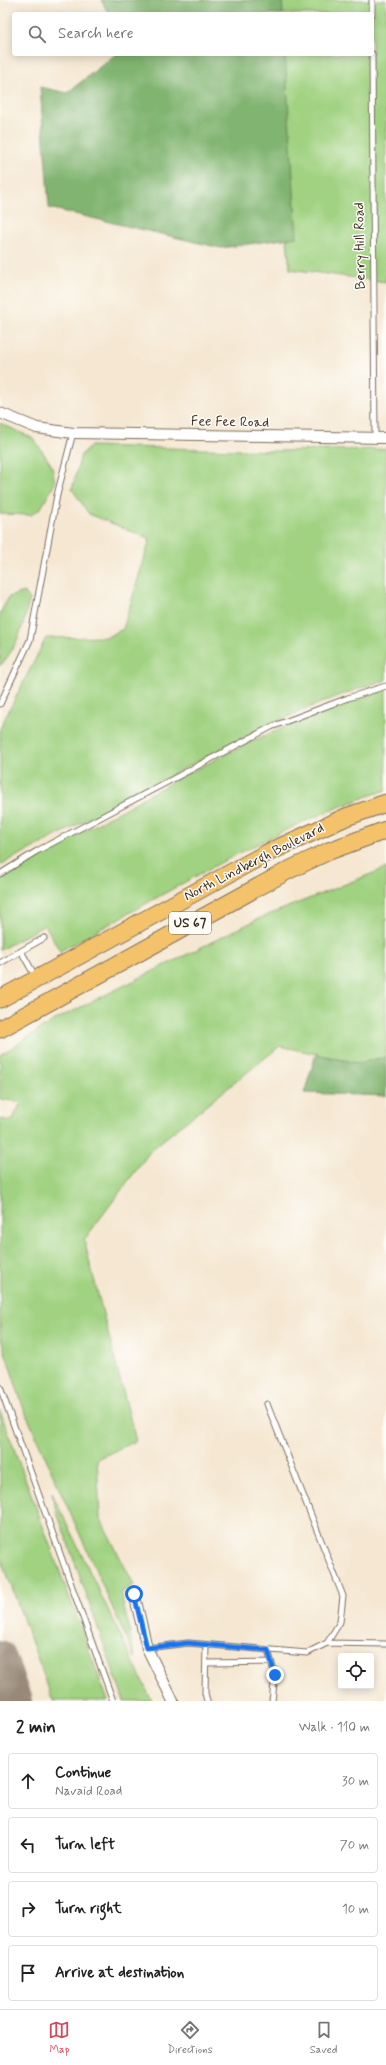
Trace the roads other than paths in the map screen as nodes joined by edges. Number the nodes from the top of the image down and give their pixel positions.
1 (372, 0) edge
2 (372, 12) edge
3 (372, 56) edge
4 (0, 413) edge
5 (73, 433) junction
6 (375, 438) junction
7 (386, 438) edge
8 (386, 686) edge
9 (0, 704) edge
10 (386, 803) edge
11 (386, 830) edge
12 (0, 874) edge
13 (44, 938) dead end
14 (21, 951) junction
15 (0, 963) edge
16 (36, 978) junction
17 (0, 999) edge
18 (0, 1029) edge
19 (0, 1387) edge
20 (267, 1404) dead end
21 (134, 1594) dead end
22 (327, 1643) junction
23 (386, 1644) edge
24 (206, 1645) junction
25 (147, 1648) junction
26 (268, 1650) junction
27 (271, 1662) junction
28 (206, 1663) junction
29 (113, 1701) edge
30 (173, 1701) edge
31 (207, 1701) edge
32 (272, 1701) edge

1 - 2 lane
3 - 6 lane, Berry Hill Road
4 - 5 street, Fee Fee Road
5 - 6 street, Fee Fee Road
5 - 9 lane
6 - 7 street, Fee Fee Road
8 - 12 lane
10 - 16 highway, North Lindbergh Boulevard / US 67
11 - 18 highway, North Lindbergh Boulevard / US 67
13 - 14 lane
14 - 15 lane
14 - 16 lane
16 - 17 highway, North Lindbergh Boulevard / US 67
19 - 29 lane
20 - 22 lane
21 - 25 street
22 - 23 lane
22 - 26 lane
24 - 25 lane
24 - 26 lane
24 - 28 lane
25 - 30 street
26 - 27 lane
27 - 28 lane
27 - 32 lane
28 - 31 lane

